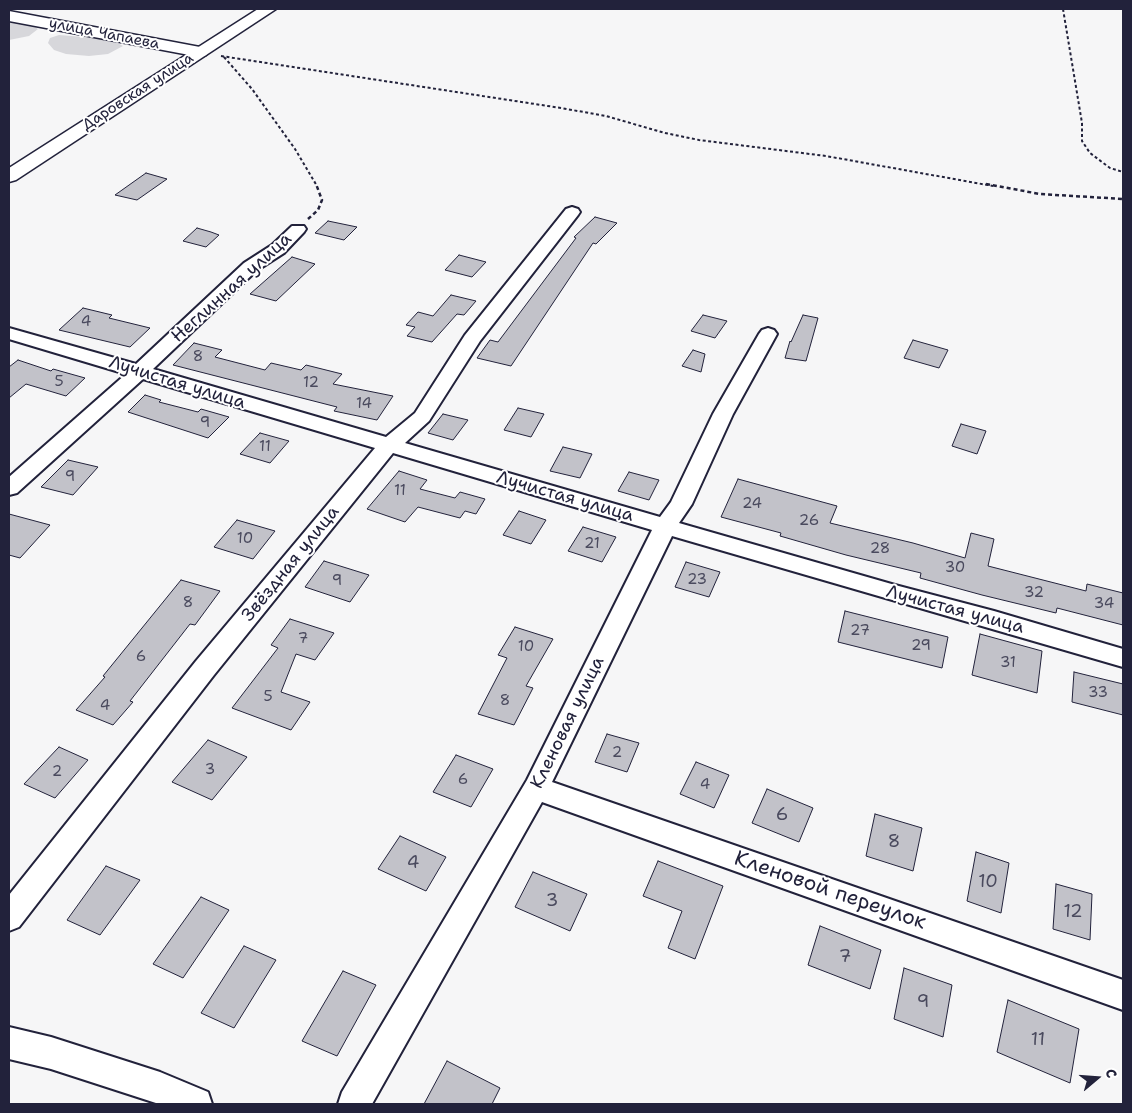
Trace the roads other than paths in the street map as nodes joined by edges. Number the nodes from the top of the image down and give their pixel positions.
1 (268, 9) edge
2 (9, 16) edge
3 (200, 52) junction
4 (9, 176) edge
5 (572, 212) dead end
6 (298, 229) road end
7 (9, 333) edge
8 (768, 334) dead end
9 (138, 371) junction
10 (388, 446) junction
11 (9, 488) edge
12 (665, 526) junction
13 (1123, 658) edge
14 (536, 788) junction
15 (9, 917) edge
16 (1123, 996) edge
17 (9, 1043) edge
18 (196, 1104) edge
19 (354, 1104) edge

1 - 3 main road, Даровская улица
2 - 3 main road, улица Чапаева
3 - 4 main road, Даровская улица
5 - 10 street, Звёздная улица
6 - 9 street, Неглинная улица
7 - 9 street, Лучистая улица
8 - 12 street, Кленовая улица
9 - 10 street, Лучистая улица
9 - 11 street, Неглинная улица
10 - 12 street, Лучистая улица
10 - 15 street, Звёздная улица
12 - 13 street, Лучистая улица
12 - 14 street, Кленовая улица
14 - 16 street, Кленовой переулок
14 - 19 street, Кленовая улица
17 - 18 street

